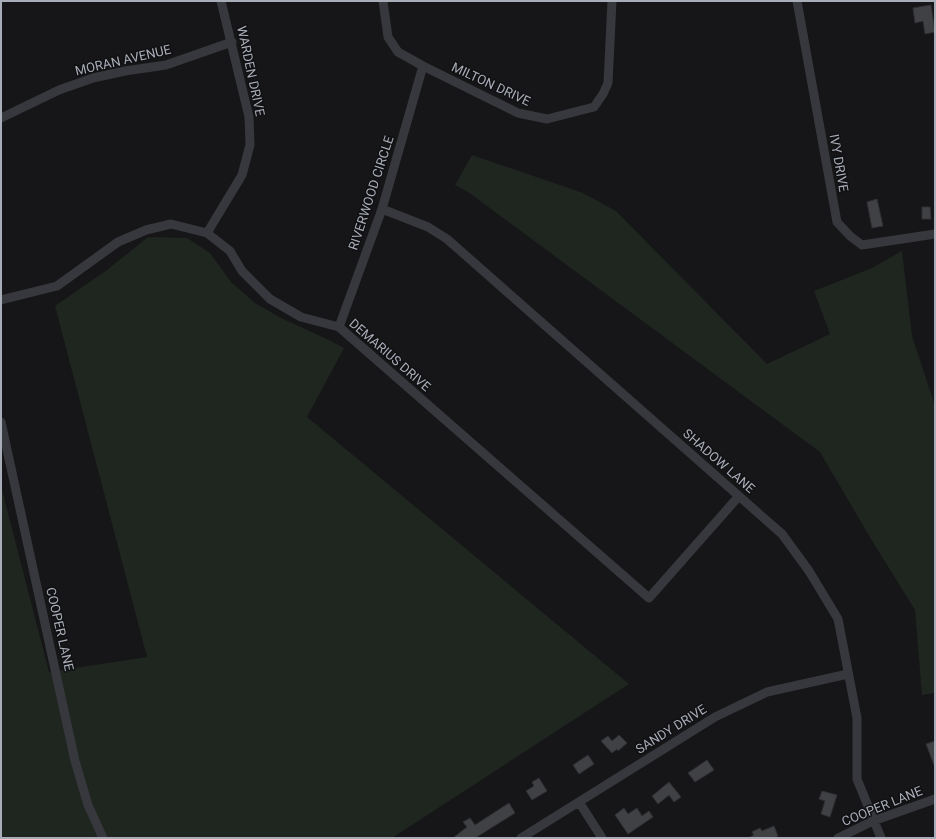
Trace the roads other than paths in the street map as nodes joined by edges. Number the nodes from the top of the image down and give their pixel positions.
1 (222, 1) edge
2 (383, 1) edge
3 (612, 1) edge
4 (797, 1) edge
5 (232, 42) junction
6 (423, 66) junction
7 (1, 118) edge
8 (382, 209) junction
9 (207, 233) junction
10 (935, 234) edge
11 (1, 300) edge
12 (339, 327) junction
13 (1, 422) edge
14 (739, 496) junction
15 (848, 674) junction
16 (935, 799) edge
17 (579, 802) junction
18 (873, 822) junction
19 (103, 838) edge
20 (521, 838) edge
21 (602, 838) edge
22 (838, 838) edge
23 (881, 838) edge

1 - 5 street, WARDEN DRIVE
2 - 6 street, MILTON DRIVE
3 - 6 street, MILTON DRIVE
4 - 10 street, IVY DRIVE
5 - 7 street, MORAN AVENUE
5 - 9 street, WARDEN DRIVE
6 - 8 street, RIVERWOOD CIRCLE
8 - 12 street, RIVERWOOD CIRCLE
8 - 14 street, SHADOW LANE
9 - 11 street, DEMARIUS DRIVE
9 - 12 street, DEMARIUS DRIVE
12 - 14 street, DEMARIUS DRIVE
13 - 19 street, COOPER LANE
14 - 15 street, SHADOW LANE
15 - 17 street, SANDY DRIVE
15 - 18 street, SHADOW LANE
16 - 18 street, COOPER LANE
17 - 20 street, SANDY DRIVE
17 - 21 street
18 - 22 street, COOPER LANE
18 - 23 street, SHADOW LANE

